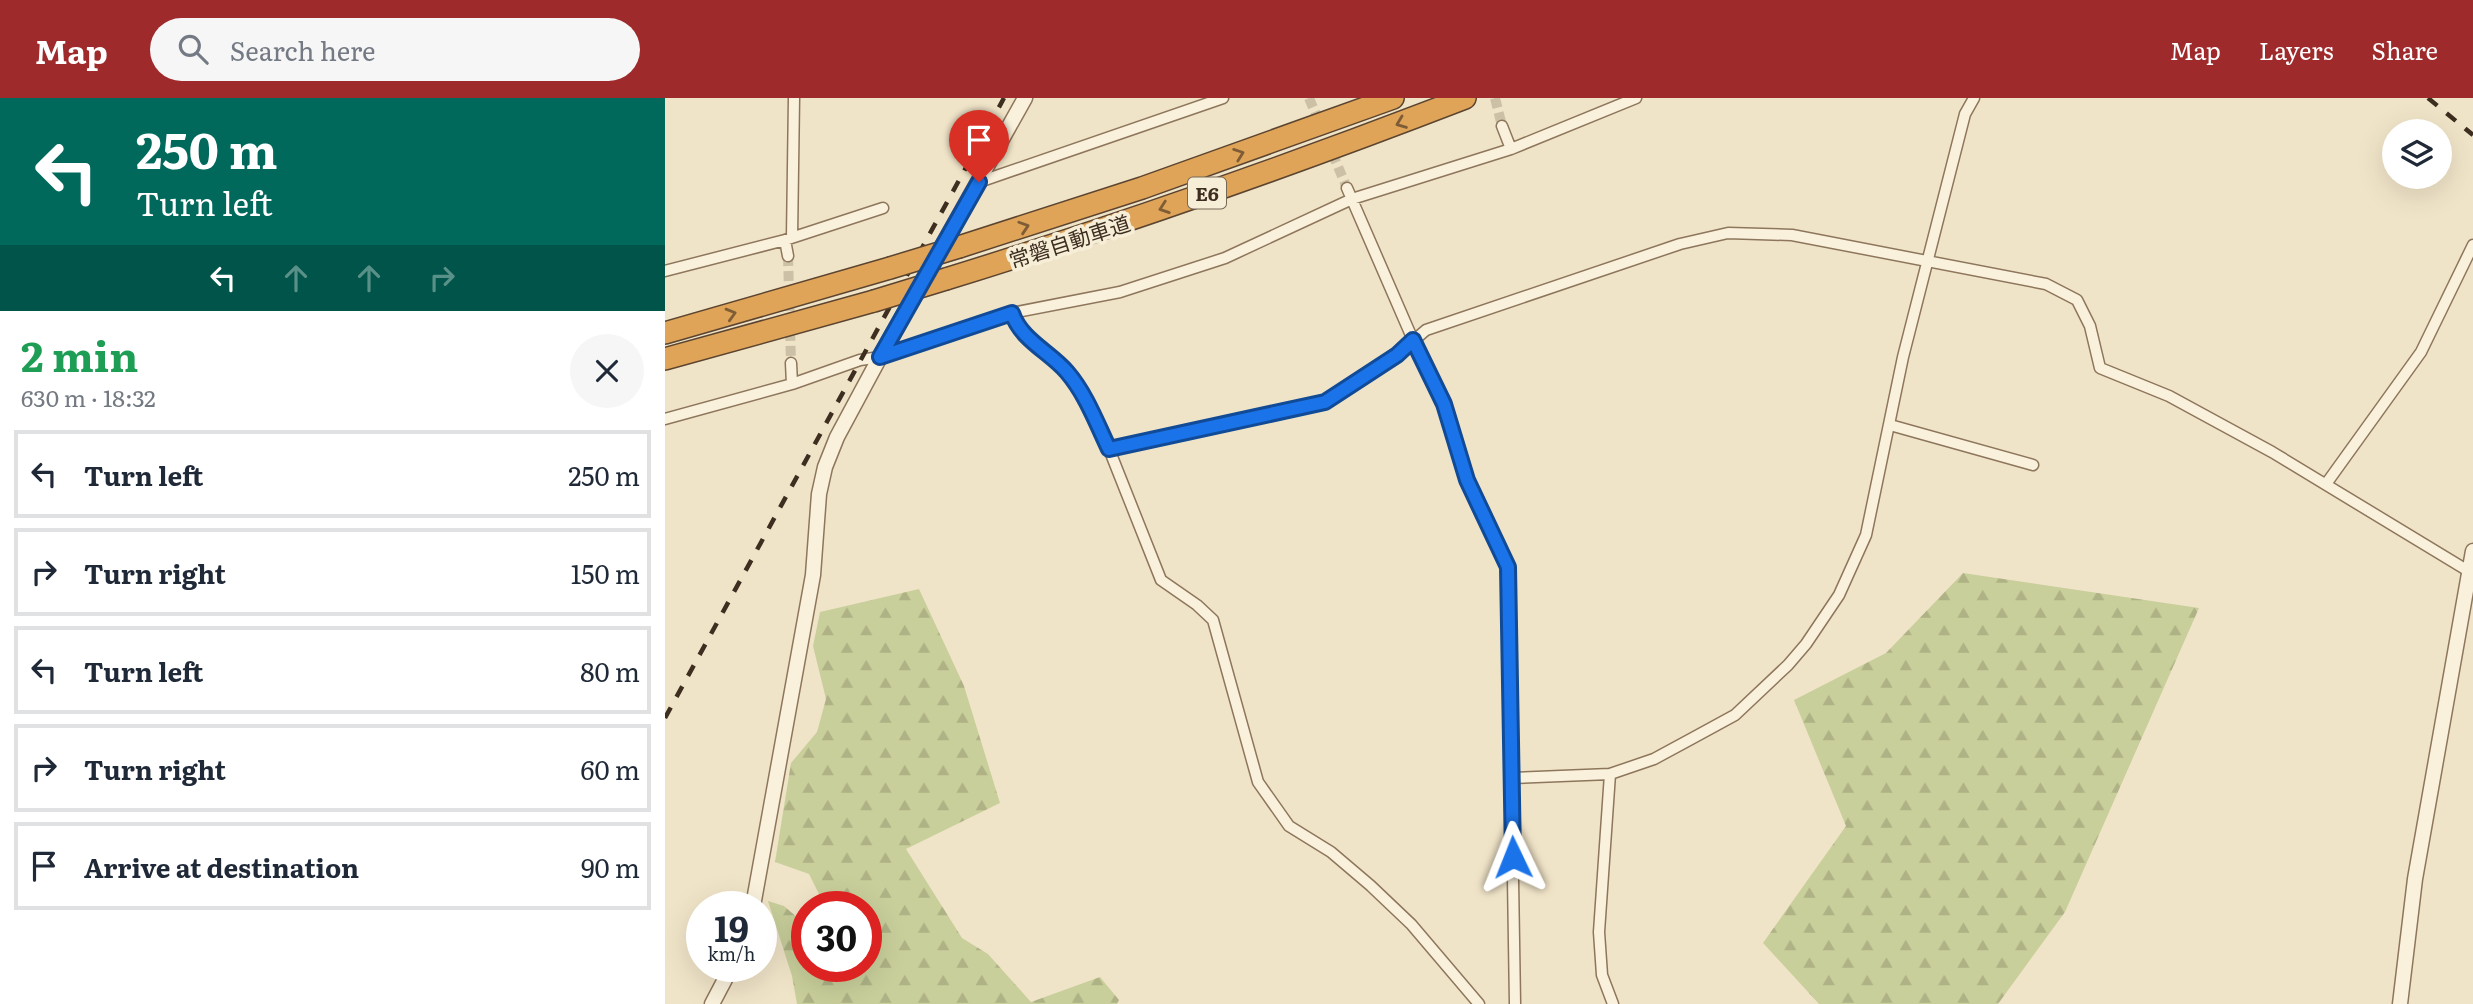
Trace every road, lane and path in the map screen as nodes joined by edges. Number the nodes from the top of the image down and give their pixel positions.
1 (794, 98) edge
2 (1025, 98) edge
3 (1223, 98) edge
4 (1393, 98) edge
5 (1465, 98) edge
6 (1636, 98) edge
7 (1973, 98) edge
8 (1502, 126) tunnel mouth
9 (1511, 149) junction
10 (979, 182) junction
11 (1350, 194) junction
12 (883, 208) dead end
13 (788, 238) junction
14 (2473, 245) edge
15 (788, 257) tunnel mouth
16 (1927, 263) junction
17 (665, 271) edge
18 (1012, 313) junction
19 (665, 333) edge
20 (1413, 340) junction
21 (880, 357) junction
22 (665, 359) edge
23 (791, 363) tunnel mouth
24 (792, 384) junction
25 (665, 419) edge
26 (1890, 425) junction
27 (1109, 449) junction
28 (2033, 465) dead end
29 (2326, 484) junction
30 (2473, 551) edge
31 (2470, 572) junction
32 (1610, 774) junction
33 (1511, 778) junction
34 (756, 891) edge
35 (724, 982) edge
36 (712, 1004) edge
37 (1479, 1004) edge
38 (1515, 1004) edge
39 (1613, 1004) edge
40 (2400, 1004) edge

1 - 13 street
2 - 10 street
3 - 10 street
19 -> 4 highway, 常磐自動車道 / E6, bridge
5 -> 22 highway, 常磐自動車道 / E6, bridge
6 - 9 street
7 - 16 street
8 - 9 street
9 - 11 street
10 - 21 street
11 - 18 street
11 - 20 street
12 - 13 street
13 - 15 street
13 - 17 street
14 - 29 street
16 - 20 street
16 - 26 street
16 - 29 street
18 - 21 street
18 - 27 street
20 - 27 street
20 - 33 street
21 - 24 street
21 - 34 street
23 - 24 street
24 - 25 street
26 - 28 street
26 - 32 street
27 - 37 street
29 - 31 street
30 - 31 street
31 - 40 street
32 - 33 street
32 - 39 street
33 - 38 street
35 - 36 street

